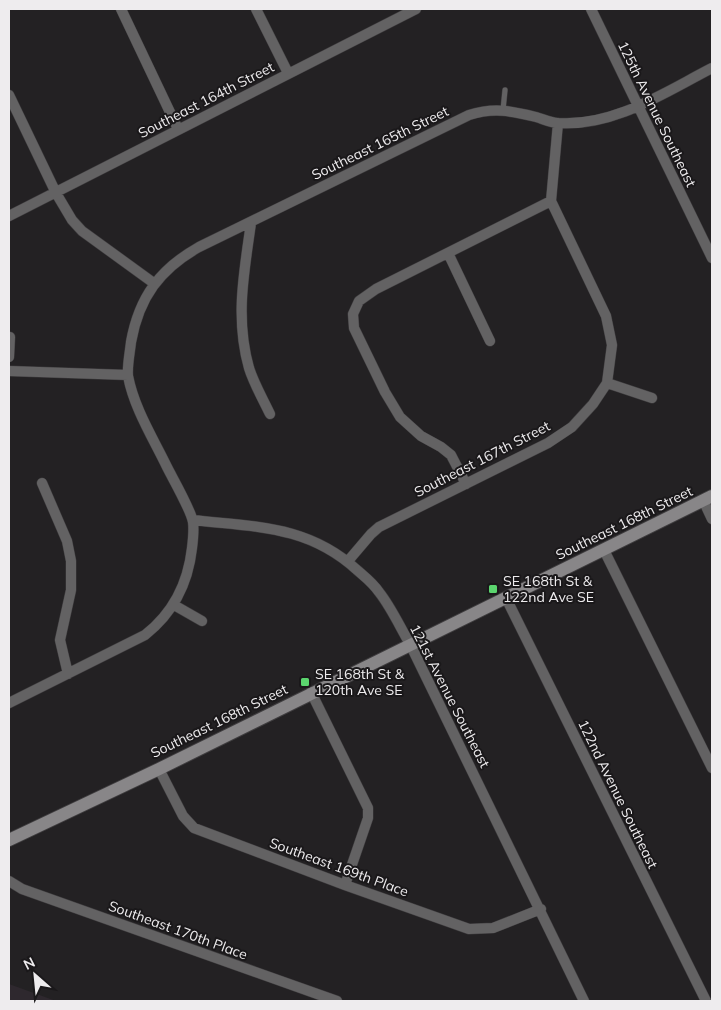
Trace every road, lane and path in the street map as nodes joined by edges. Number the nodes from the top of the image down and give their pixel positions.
1 (121, 9) edge
2 (256, 9) edge
3 (391, 9) edge
4 (416, 9) edge
5 (591, 9) edge
6 (396, 19) junction
7 (712, 68) edge
8 (288, 73) junction
9 (505, 90) dead end
10 (9, 95) edge
11 (638, 106) junction
12 (503, 110) junction
13 (558, 123) junction
14 (178, 129) junction
15 (56, 193) junction
16 (551, 201) junction
17 (9, 216) edge
18 (251, 223) junction
19 (448, 253) junction
20 (712, 258) edge
21 (155, 284) junction
22 (10, 337) edge
23 (490, 341) dead end
24 (9, 357) edge
25 (9, 371) edge
26 (128, 375) junction
27 (606, 383) junction
28 (652, 398) dead end
29 (270, 414) dead end
30 (42, 483) dead end
31 (466, 484) junction
32 (708, 498) edge
33 (712, 519) edge
34 (193, 520) junction
35 (604, 550) junction
36 (348, 561) junction
37 (506, 598) junction
38 (174, 605) junction
39 (202, 621) dead end
40 (410, 644) junction
41 (68, 674) junction
42 (311, 692) junction
43 (9, 703) edge
44 (712, 768) edge
45 (158, 769) junction
46 (9, 843) edge
47 (9, 871) edge
48 (10, 881) edge
49 (345, 885) junction
50 (540, 909) junction
51 (337, 1001) edge
52 (584, 1001) edge
53 (706, 1001) edge

1 - 14 street
2 - 8 street
3 - 6 street
4 - 6 street, Southeast 164th Street
5 - 11 street, 125th Avenue Southeast
6 - 8 street, Southeast 164th Street
7 - 11 street, Southeast 165th Street
8 - 14 street, Southeast 164th Street
9 - 12 lane
10 - 15 street
11 - 13 street, Southeast 165th Street
11 - 20 street, 125th Avenue Southeast
12 - 13 street, Southeast 165th Street
12 - 18 street, Southeast 165th Street
13 - 16 street
14 - 15 street, Southeast 164th Street
15 - 17 street, Southeast 164th Street
15 - 21 street
16 - 19 street
16 - 27 street
18 - 21 street, Southeast 165th Street
18 - 29 street
19 - 23 street
19 - 31 street
21 - 26 street, Southeast 165th Street
22 - 24 street
25 - 26 street
26 - 34 street
27 - 28 street
27 - 31 street, Southeast 167th Street
30 - 41 street
31 - 36 street, Southeast 167th Street
32 - 33 street
32 - 35 street, Southeast 168th Street
34 - 36 street, 121st Avenue Southeast
34 - 38 street
35 - 37 street, Southeast 168th Street
35 - 44 street
36 - 40 street, 121st Avenue Southeast
37 - 40 street, Southeast 168th Street
37 - 53 street, 122nd Avenue Southeast
38 - 39 street
38 - 41 street
40 - 42 street, Southeast 168th Street
40 - 50 street, 121st Avenue Southeast
41 - 43 street
42 - 45 street, Southeast 168th Street
42 - 49 street
45 - 46 street, Southeast 168th Street
45 - 49 street, Southeast 169th Place
47 - 48 street, Southeast 170th Place
48 - 51 street, Southeast 170th Place
49 - 50 street, Southeast 169th Place
50 - 52 street, 121st Avenue Southeast

